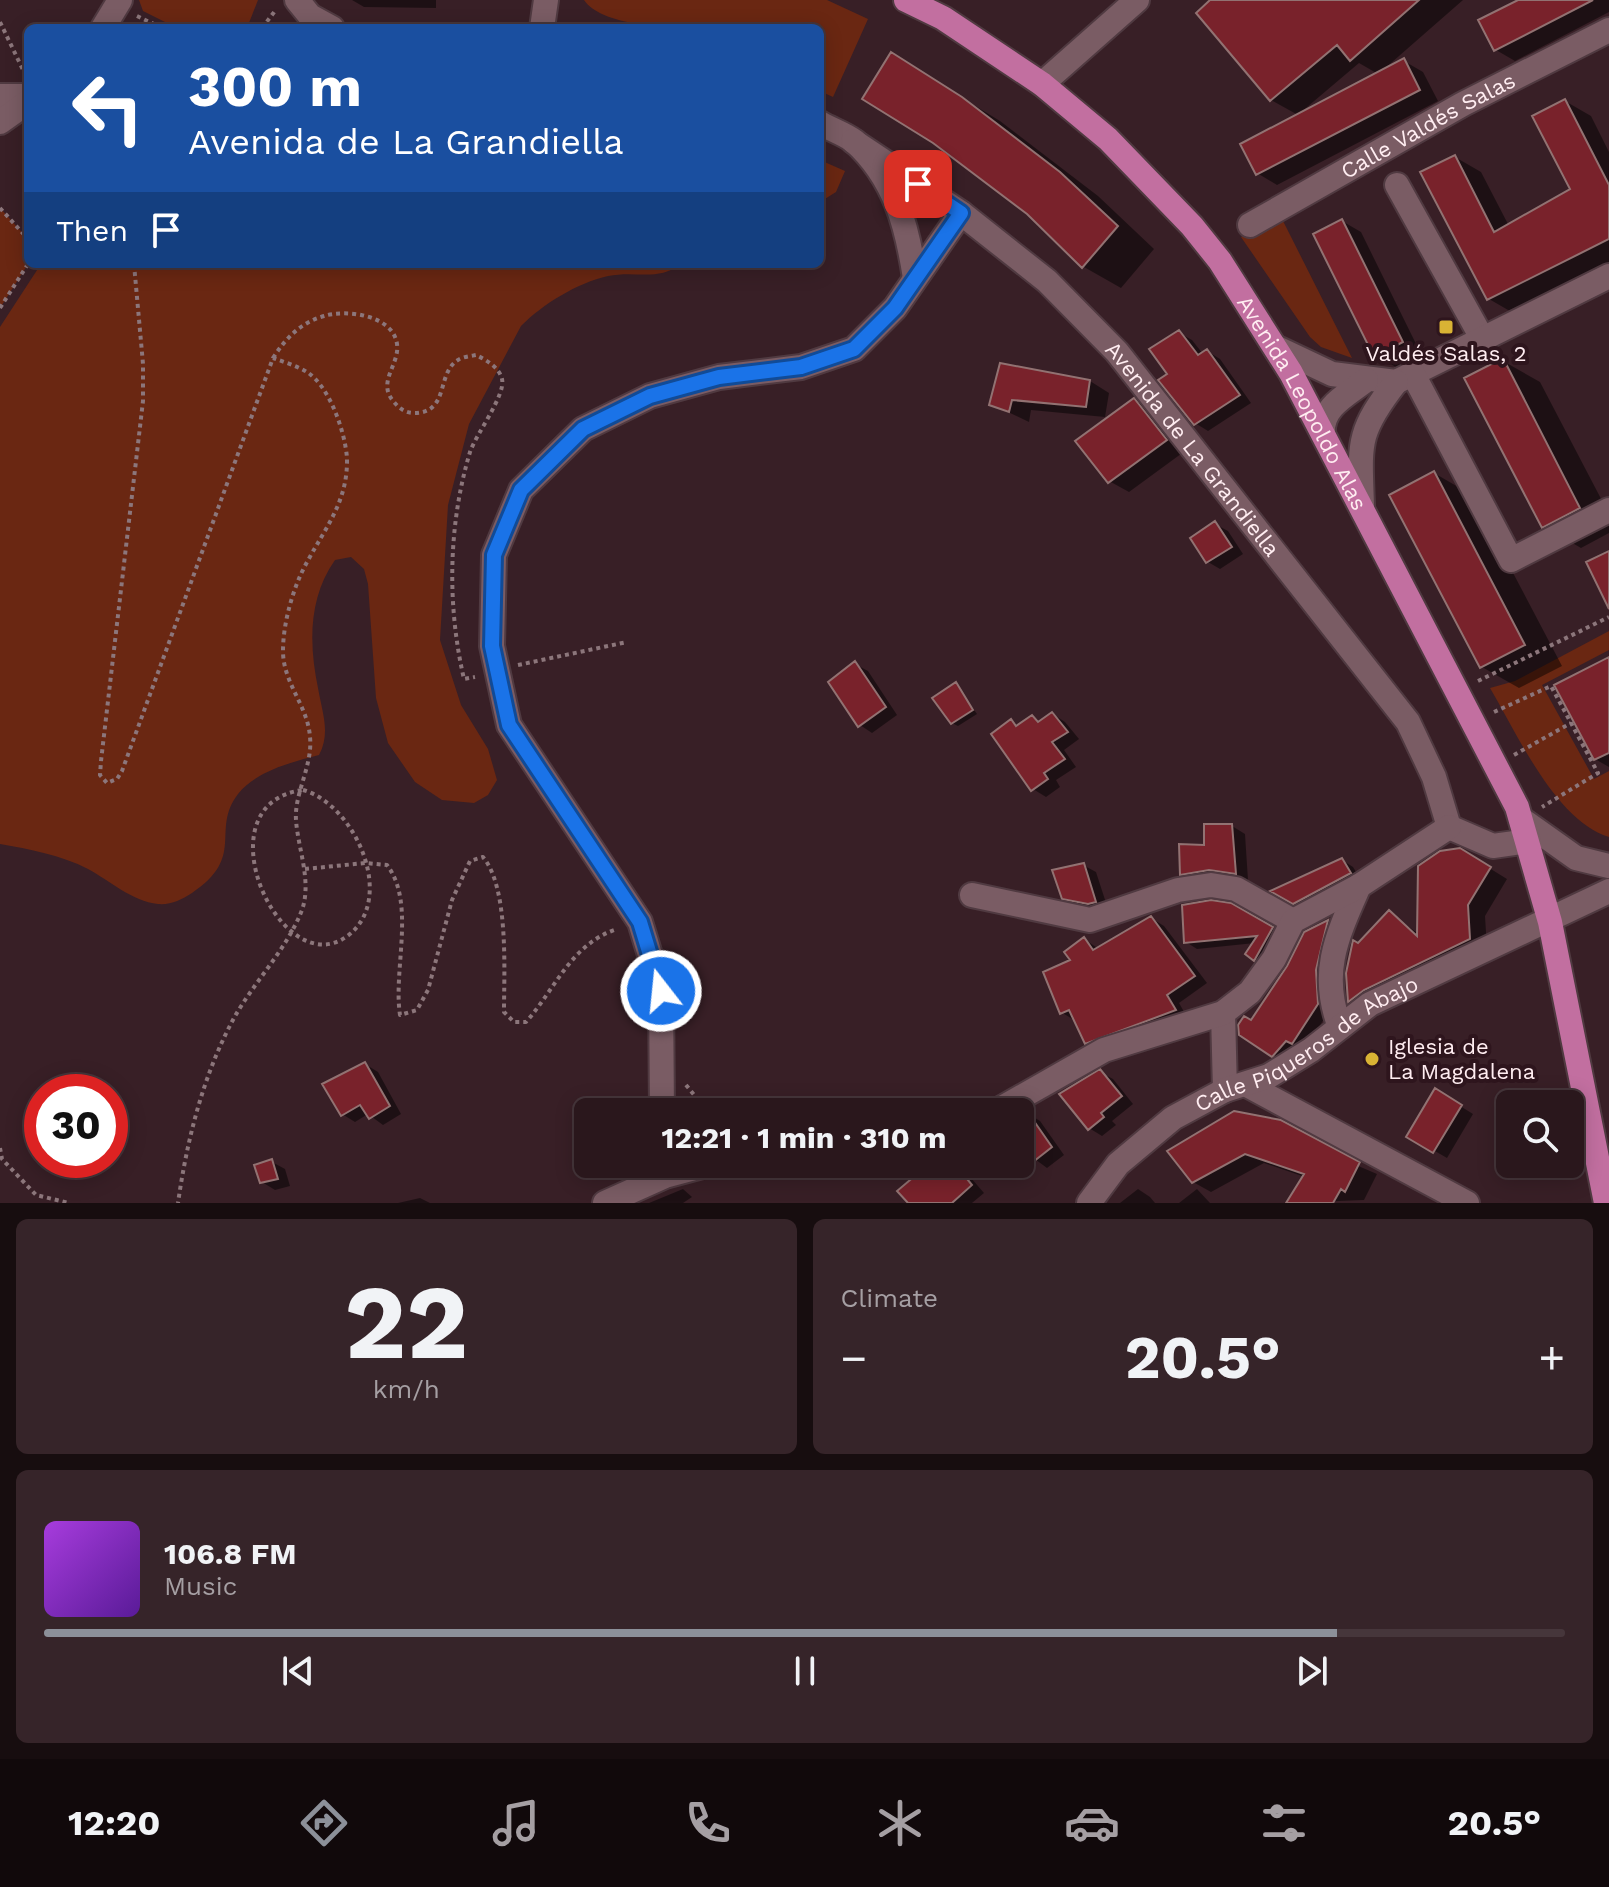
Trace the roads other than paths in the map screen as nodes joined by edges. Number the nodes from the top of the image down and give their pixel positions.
1 (120, 0) edge
2 (546, 0) edge
3 (906, 0) edge
4 (1137, 0) edge
5 (287, 5) edge
6 (105, 24) edge
7 (325, 24) edge
8 (543, 24) edge
9 (1607, 36) edge
10 (1042, 84) junction
11 (0, 96) edge
12 (24, 99) edge
13 (24, 102) edge
14 (0, 122) edge
15 (824, 125) edge
16 (853, 141) junction
17 (1397, 185) dead end
18 (961, 213) junction
19 (1250, 225) dead end
20 (1609, 276) edge
21 (915, 278) junction
22 (1482, 338) junction
23 (1275, 347) junction
24 (1404, 378) junction
25 (1366, 380) junction
26 (1373, 412) junction
27 (1320, 420) junction
28 (1362, 506) junction
29 (1609, 510) edge
30 (1449, 827) junction
31 (1525, 830) junction
32 (1609, 866) edge
33 (1359, 886) junction
34 (1609, 891) edge
35 (972, 895) dead end
36 (1293, 921) junction
37 (1550, 922) junction
38 (1223, 1013) junction
39 (1340, 1027) junction
40 (1236, 1087) junction
41 (662, 1098) edge
42 (1020, 1098) edge
43 (650, 1178) edge
44 (605, 1203) edge
45 (1089, 1203) edge
46 (1467, 1203) edge
47 (1606, 1203) edge

1 - 6 street
2 - 8 street
3 - 10 main road, Avenida Leopoldo Alas
4 - 10 street
5 - 7 street
9 - 19 street, Calle Valdés Salas
10 - 23 main road, Avenida Leopoldo Alas
11 - 12 street
13 - 14 street
15 - 16 street, Avenida de La Grandiella
16 - 18 street, Avenida de La Grandiella
16 - 21 street
17 - 22 street
18 - 21 street
18 - 30 street, Avenida de La Grandiella
20 - 22 street
21 - 41 street
22 - 24 street
23 - 25 street
23 - 27 main road, Avenida Leopoldo Alas
24 - 25 street
24 - 26 street
24 - 29 street
25 - 27 street
26 - 27 street
26 - 28 street
27 - 28 main road, Avenida Leopoldo Alas
28 - 31 main road, Avenida Leopoldo Alas
30 - 31 street
30 - 33 street
31 - 32 street
31 - 37 main road, Avenida Leopoldo Alas
33 - 36 street
33 - 39 street
34 - 37 street, Calle Piqueros de Abajo
35 - 36 street
36 - 38 street
37 - 39 street, Calle Piqueros de Abajo
37 - 47 main road, Avenida Leopoldo Alas
38 - 40 street
38 - 42 street
39 - 40 street, Calle Piqueros de Abajo
40 - 45 street, Calle Piqueros de Abajo
40 - 46 street
43 - 44 street

